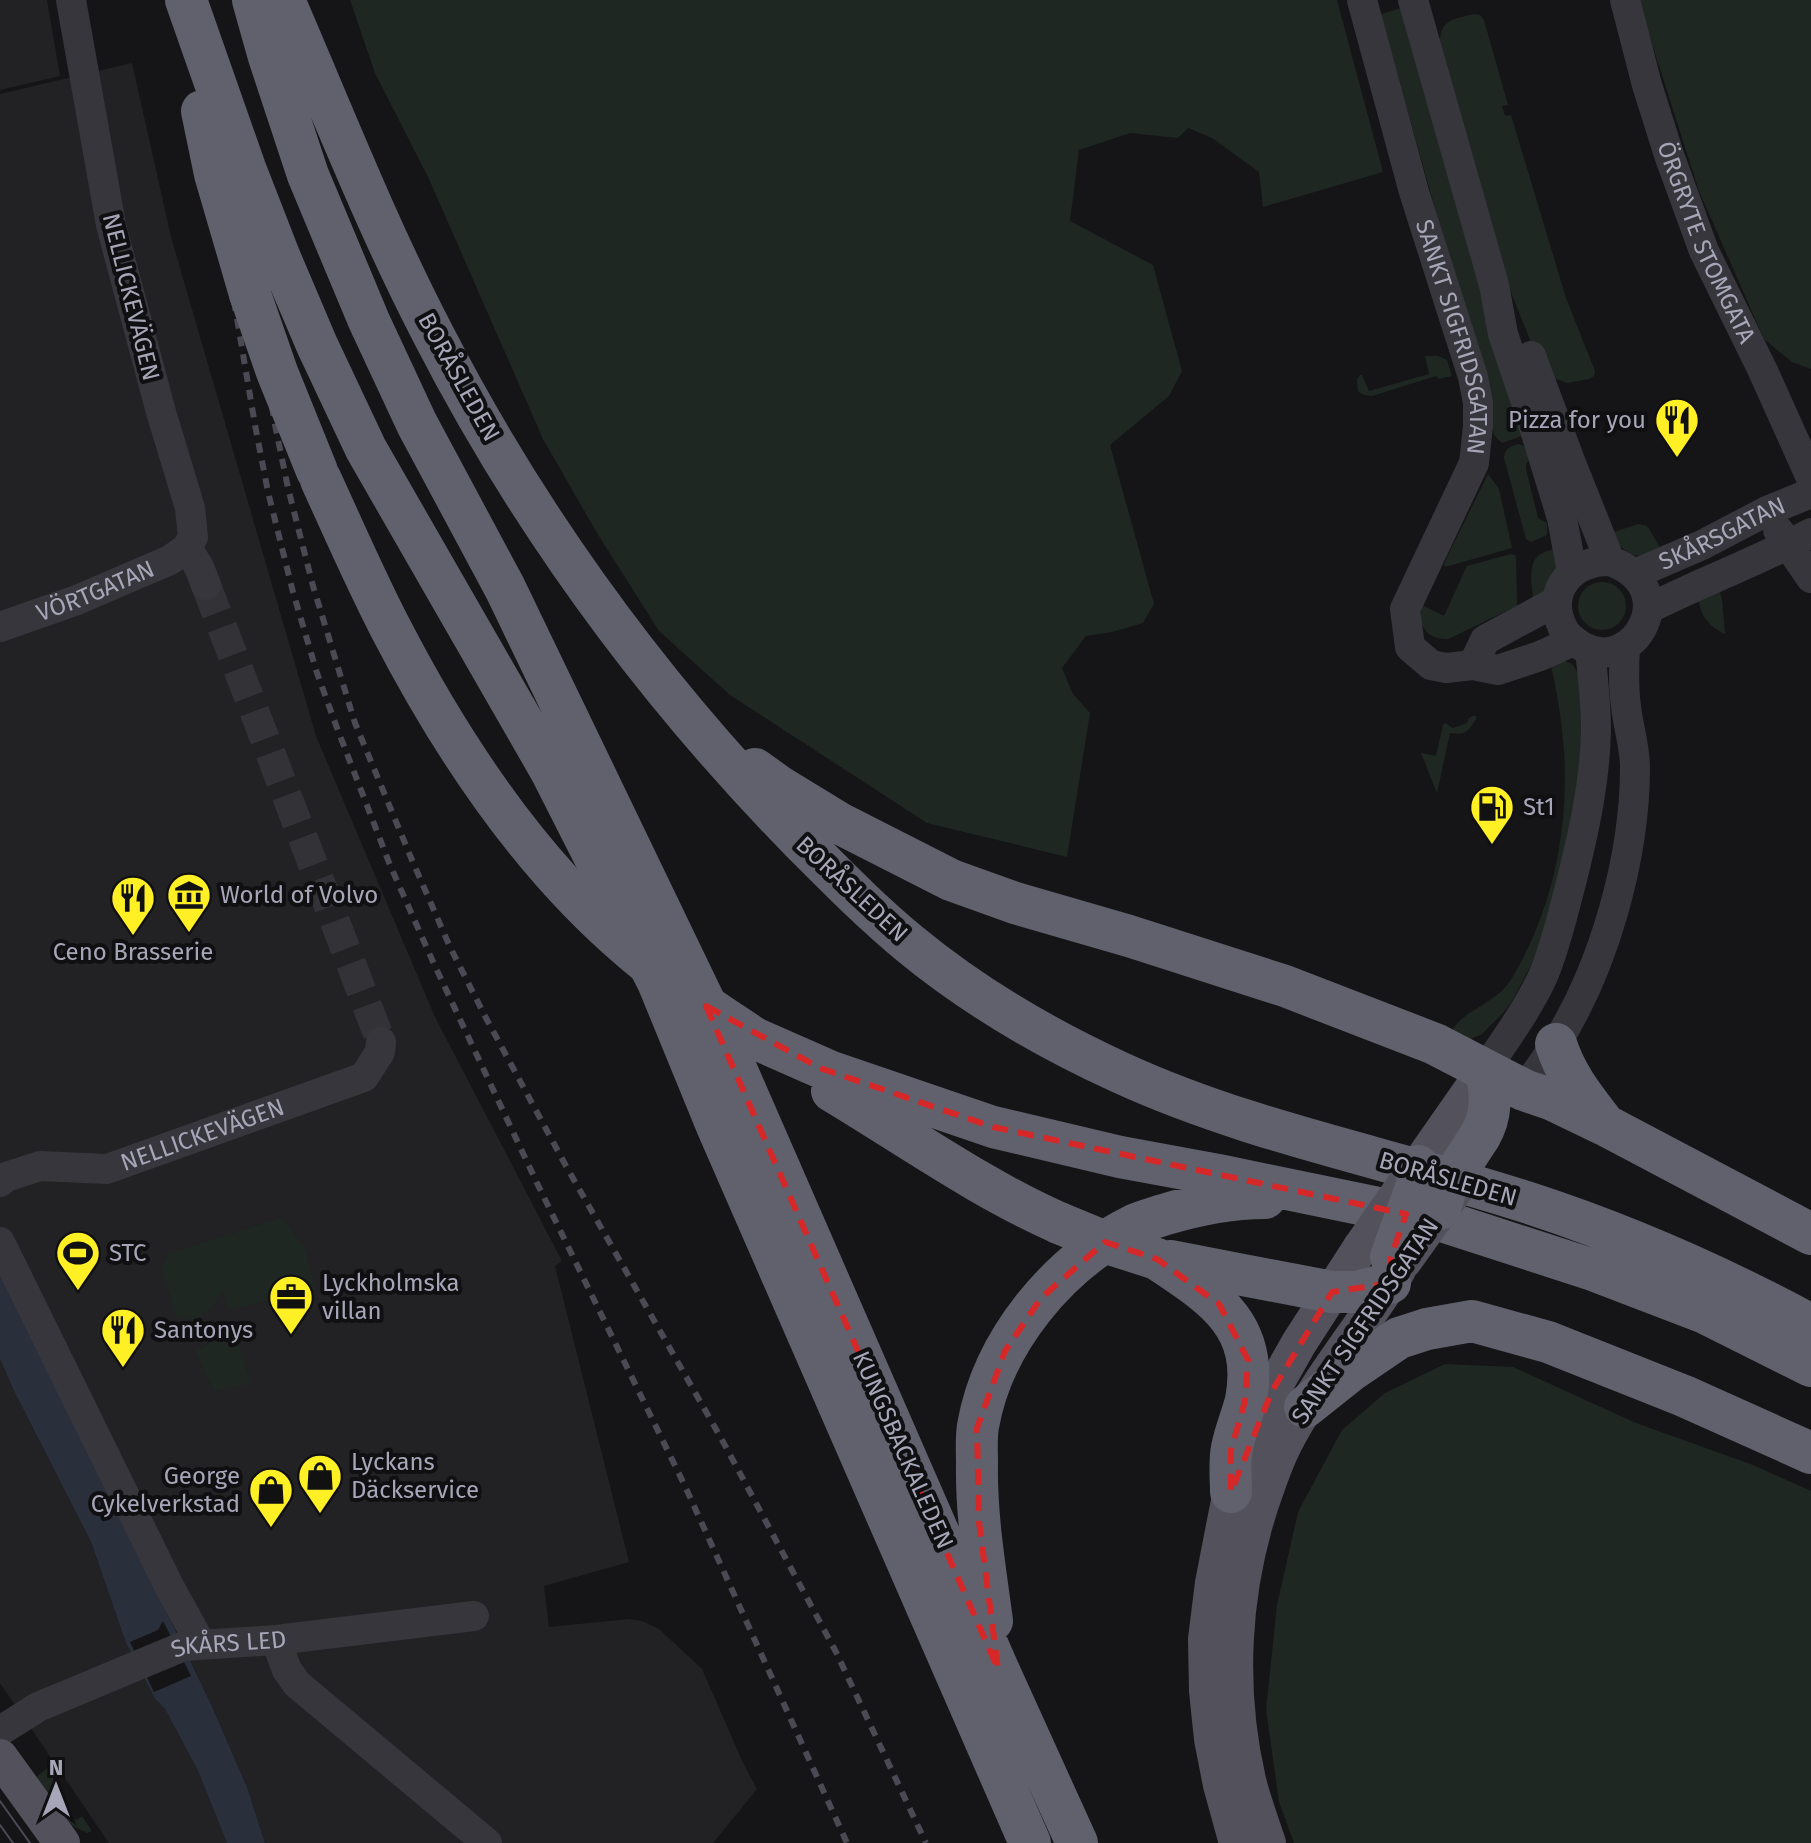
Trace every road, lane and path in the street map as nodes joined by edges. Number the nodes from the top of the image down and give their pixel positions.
1 (71, 0) edge
2 (180, 0) edge
3 (186, 0) edge
4 (253, 0) edge
5 (284, 0) edge
6 (1362, 0) edge
7 (1413, 0) edge
8 (1625, 0) edge
9 (1494, 285) junction
10 (1811, 478) edge
11 (1811, 493) edge
12 (1767, 511) junction
13 (1799, 539) edge
14 (187, 548) junction
15 (1622, 568) junction
16 (1572, 572) junction
17 (1811, 578) edge
18 (206, 585) tunnel mouth
19 (1557, 601) junction
20 (1648, 609) junction
21 (0, 627) edge
22 (1581, 646) junction
23 (1625, 646) junction
24 (1473, 665) junction
25 (698, 728) junction
26 (381, 1042) dead end
27 (1556, 1044) junction
28 (742, 1047) junction
29 (1485, 1070) junction
30 (817, 1074) junction
31 (1524, 1090) junction
32 (1605, 1125) junction
33 (1473, 1133) junction
34 (1418, 1166) joint
35 (0, 1182) edge
36 (1334, 1199) junction
37 (1440, 1209) joint
38 (1811, 1234) edge
39 (0, 1242) edge
40 (1157, 1259) junction
41 (1386, 1262) junction
42 (1332, 1292) junction
43 (1472, 1321) junction
44 (1811, 1325) edge
45 (1811, 1366) edge
46 (1305, 1407) junction
47 (1811, 1453) edge
48 (1231, 1492) junction
49 (474, 1616) dead end
50 (276, 1640) junction
51 (192, 1645) junction
52 (998, 1669) junction
53 (0, 1731) edge
54 (0, 1757) edge
55 (62, 1843) edge
56 (487, 1843) edge
57 (1030, 1843) edge
58 (1077, 1843) edge
59 (1237, 1843) edge
60 (1268, 1843) edge

1 - 14 street, NELLICKEVÄGEN
2 - 28 highway, BORÅSLEDEN, bridge
3 - 57 highway, KUNGSBACKALEDEN
4 - 28 highway, KUNGSBACKALEDEN
5 - 25 highway, BORÅSLEDEN
6 - 24 street, SANKT SIGFRIDSGATAN
7 - 9 street
8 - 10 street, ÖRGRYTE STOMGATA
9 - 15 street
9 - 16 street
11 - 12 street, SKÅRSGATAN
12 - 13 street
12 - 15 street, SKÅRSGATAN
13 - 17 street
13 - 20 street, SKÅRSGATAN
14 - 18 street
14 - 21 street, VÖRTGATAN
15 - 16 street
15 - 20 street
16 - 19 street
19 - 22 street
19 - 24 street
20 - 23 street
22 - 23 street, SANKT SIGFRIDSGATAN
22 - 24 street, SANKT SIGFRIDSGATAN
22 - 29 street
23 - 27 street
25 - 29 highway
25 - 44 highway, BORÅSLEDEN
26 - 35 street, NELLICKEVÄGEN
27 - 31 street
27 - 32 highway
28 - 30 highway, BORÅSLEDEN
28 - 52 highway, KUNGSBACKALEDEN
29 - 31 highway
29 - 33 highway
30 - 36 highway, BORÅSLEDEN
30 - 40 highway, bridge
31 - 32 highway
31 - 33 main road
32 - 38 highway
33 - 34 main road
33 - 37 highway, bridge
34 - 41 highway, bridge
36 - 45 highway, BORÅSLEDEN
36 - 52 highway
37 - 41 main road, SANKT SIGFRIDSGATAN, bridge
39 - 51 street
40 - 42 highway
40 - 48 highway
41 - 42 highway
41 - 43 highway
41 - 46 main road, SANKT SIGFRIDSGATAN
42 - 48 main road, SANKT SIGFRIDSGATAN
43 - 46 highway
43 - 47 highway
46 - 60 main road, SANKT SIGFRIDSGATAN
48 - 59 main road, SANKT SIGFRIDSGATAN
49 - 50 street, SKÅRS LED
50 - 51 street, SKÅRS LED
50 - 56 street
51 - 53 street, SKÅRS LED
52 - 58 highway, KUNGSBACKALEDEN
54 - 55 main road

